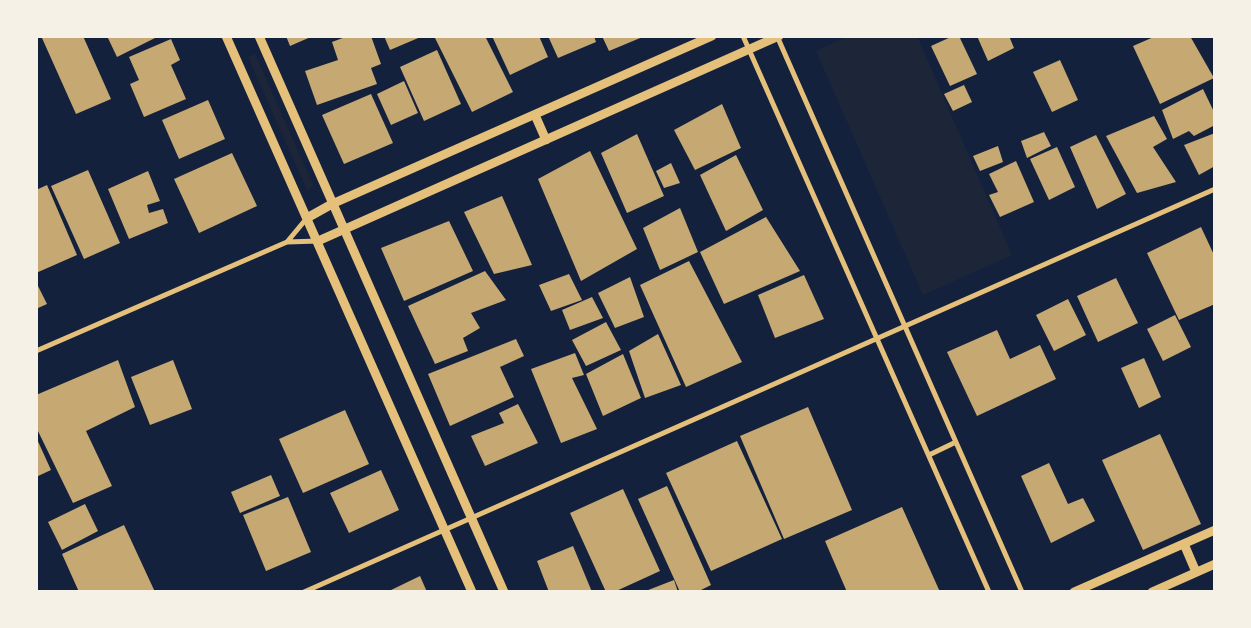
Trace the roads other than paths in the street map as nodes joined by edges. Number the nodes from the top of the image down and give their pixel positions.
1 (259, 36) edge
2 (712, 36) edge
3 (744, 36) edge
4 (778, 36) edge
5 (228, 37) edge
6 (749, 49) junction
7 (535, 115) junction
8 (546, 140) junction
9 (1215, 188) edge
10 (332, 204) junction
11 (307, 218) junction
12 (344, 230) junction
13 (318, 241) junction
14 (287, 242) junction
15 (905, 326) junction
16 (877, 338) junction
17 (36, 351) edge
18 (956, 442) junction
19 (928, 454) junction
20 (472, 518) junction
21 (443, 530) junction
22 (1215, 530) edge
23 (1184, 544) junction
24 (1215, 564) edge
25 (1196, 572) junction
26 (304, 592) edge
27 (472, 592) edge
28 (504, 592) edge
29 (989, 592) edge
30 (1022, 592) edge
31 (1074, 592) edge
32 (1152, 592) edge

1 - 10 street
2 - 7 street
3 - 6 street
4 - 6 street
4 - 15 street
5 - 11 street
6 - 8 street
6 - 16 street
7 - 8 street
7 - 10 street
8 - 12 street
9 - 15 street
10 - 11 street
10 - 12 street
11 - 13 street
11 - 14 street
12 - 13 street
12 - 20 street
13 - 14 street
13 - 21 street
14 - 17 street
15 - 16 street
15 - 18 street
16 - 19 street
16 - 20 street
18 - 19 street
18 - 30 street
19 - 29 street
20 - 21 street
20 - 28 street
21 - 26 street
21 - 27 street
22 - 23 street
23 - 25 street
23 - 31 street
24 - 25 street
25 - 32 street

